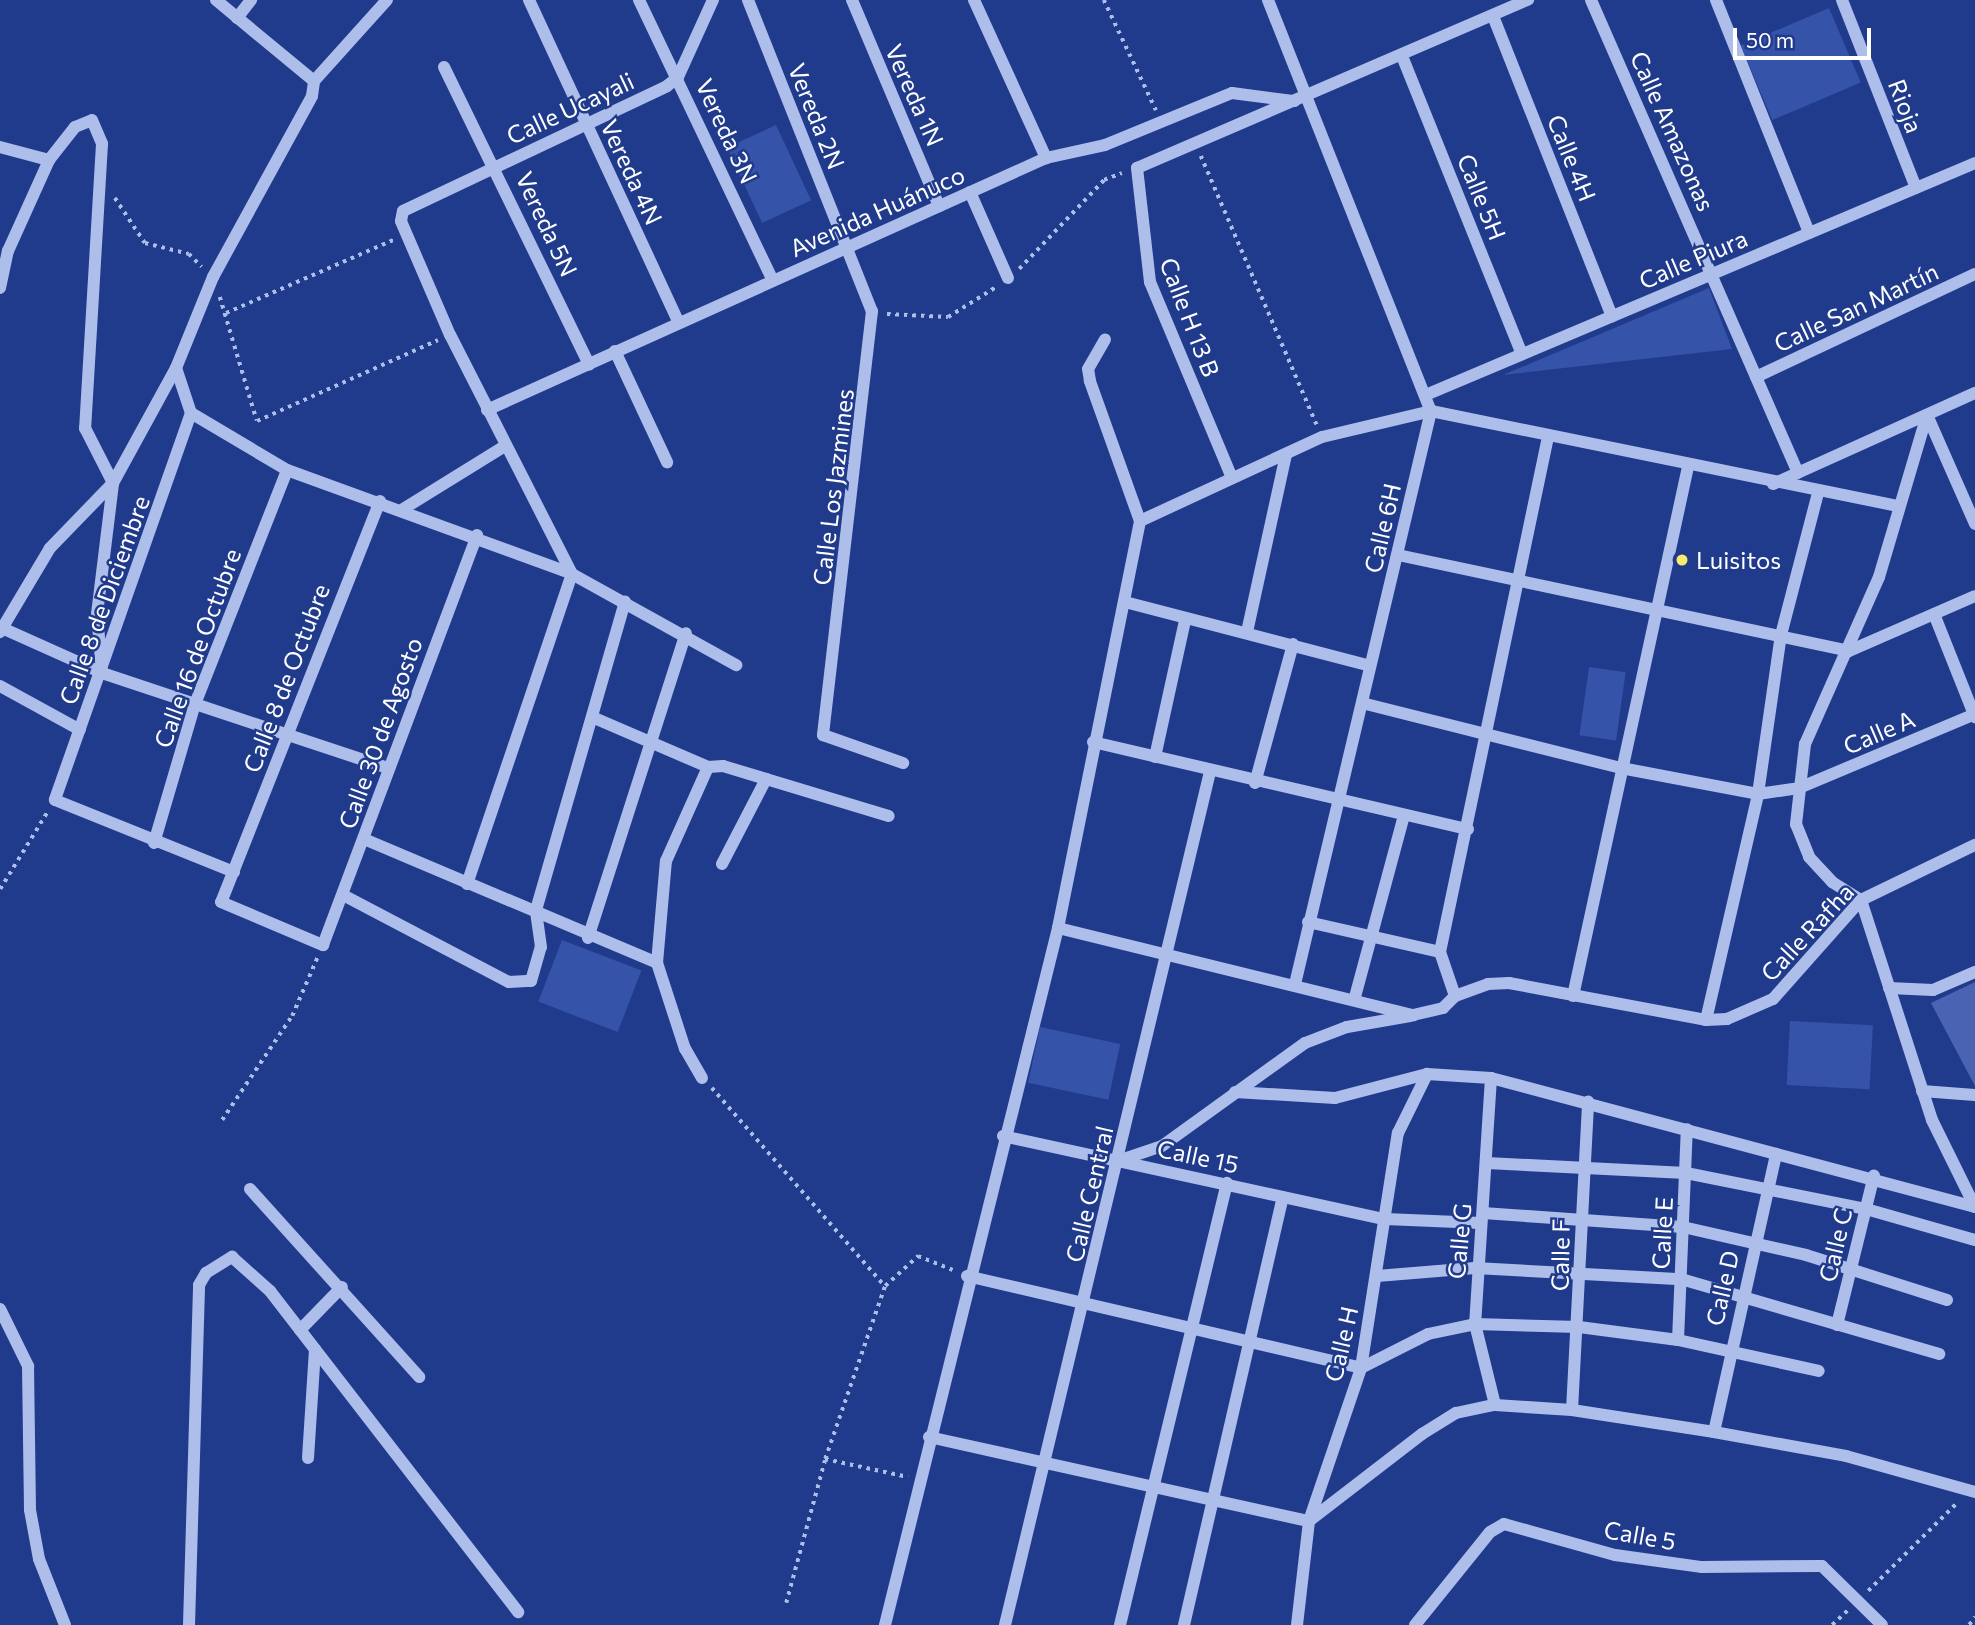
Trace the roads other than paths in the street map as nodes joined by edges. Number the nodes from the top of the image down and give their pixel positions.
1 (216, 0) edge
2 (251, 0) edge
3 (387, 0) edge
4 (529, 0) edge
5 (639, 0) edge
6 (713, 0) edge
7 (748, 0) edge
8 (852, 0) edge
9 (974, 0) edge
10 (1268, 0) edge
11 (1528, 0) edge
12 (1591, 0) edge
13 (1716, 0) edge
14 (1842, 0) edge
15 (1493, 16) junction
16 (237, 18) junction
17 (1402, 56) junction
18 (444, 67) dead end
19 (678, 77) junction
20 (314, 81) junction
21 (1309, 94) junction
22 (1294, 101) junction
23 (588, 125) junction
24 (0, 147) edge
25 (1046, 158) junction
26 (49, 160) junction
27 (1975, 163) edge
28 (496, 166) junction
29 (1916, 188) junction
30 (970, 192) junction
31 (939, 206) junction
32 (1809, 233) junction
33 (847, 247) junction
34 (4, 251) edge
35 (1713, 273) junction
36 (1975, 274) edge
37 (1008, 278) dead end
38 (773, 281) junction
39 (0, 288) edge
40 (1612, 316) junction
41 (679, 323) junction
42 (1105, 339) dead end
43 (615, 351) junction
44 (1522, 354) junction
45 (589, 363) junction
46 (176, 368) junction
47 (1756, 377) junction
48 (1975, 393) edge
49 (1428, 394) junction
50 (487, 410) junction
51 (1431, 411) junction
52 (191, 412) junction
53 (1927, 415) junction
54 (1548, 437) junction
55 (505, 446) junction
56 (1286, 454) junction
57 (667, 462) dead end
58 (1688, 467) junction
59 (287, 470) junction
60 (1798, 473) junction
61 (1232, 478) junction
62 (113, 483) junction
63 (1773, 484) junction
64 (1818, 493) junction
65 (380, 501) junction
66 (1898, 506) junction
67 (403, 509) junction
68 (1140, 521) junction
69 (1975, 524) edge
70 (477, 535) junction
71 (1398, 555) junction
72 (572, 574) junction
73 (1521, 582) junction
74 (1975, 596) edge
75 (625, 602) junction
76 (1125, 602) junction
77 (1658, 613) junction
78 (1934, 614) junction
79 (1185, 620) junction
80 (1, 630) edge
81 (686, 632) junction
82 (1247, 632) junction
83 (1781, 635) junction
84 (1293, 644) junction
85 (1849, 651) junction
86 (736, 665) dead end
87 (1370, 666) junction
88 (102, 673) junction
89 (0, 686) edge
90 (194, 704) junction
91 (1362, 704) junction
92 (1975, 715) edge
93 (592, 718) junction
94 (80, 730) junction
95 (285, 730) junction
96 (1489, 734) junction
97 (1093, 742) junction
98 (653, 744) junction
99 (1155, 757) junction
100 (903, 763) dead end
101 (385, 767) junction
102 (708, 767) junction
103 (1620, 768) junction
104 (1210, 772) junction
105 (766, 779) junction
106 (1255, 783) junction
107 (1799, 788) junction
108 (1758, 794) junction
109 (1335, 800) junction
110 (889, 816) dead end
111 (1404, 816) junction
112 (1468, 829) junction
113 (364, 839) junction
114 (154, 843) junction
115 (1975, 845) edge
116 (722, 864) dead end
117 (234, 872) junction
118 (467, 884) junction
119 (343, 895) junction
120 (1861, 900) junction
121 (536, 910) junction
122 (1308, 922) junction
123 (1058, 928) junction
124 (588, 938) junction
125 (1372, 939) junction
126 (323, 945) joint
127 (1166, 952) junction
128 (1440, 952) junction
129 (657, 963) junction
130 (1975, 972) edge
131 (1295, 984) junction
132 (1889, 988) junction
133 (1455, 996) junction
134 (1573, 996) junction
135 (1355, 997) junction
136 (1413, 1015) junction
137 (1706, 1020) junction
138 (1427, 1074) junction
139 (702, 1078) road end
140 (1491, 1078) junction
141 (1922, 1091) junction
142 (1235, 1092) junction
143 (1975, 1095) edge
144 (1588, 1101) junction
145 (1687, 1129) junction
146 (1003, 1136) junction
147 (1776, 1154) junction
148 (1118, 1162) junction
149 (1487, 1163) junction
150 (1583, 1166) junction
151 (1686, 1173) junction
152 (1874, 1176) junction
153 (1227, 1183) junction
154 (250, 1189) dead end
155 (1768, 1189) junction
156 (1283, 1197) junction
157 (1975, 1207) edge
158 (1866, 1209) junction
159 (1482, 1218) junction
160 (1581, 1218) junction
161 (1385, 1220) junction
162 (1683, 1227) junction
163 (1975, 1240) edge
164 (1754, 1242) junction
165 (1475, 1268) junction
166 (1852, 1270) junction
167 (1580, 1271) junction
168 (967, 1276) junction
169 (1377, 1276) junction
170 (1681, 1279) junction
171 (342, 1287) junction
172 (1740, 1296) junction
173 (1947, 1300) dead end
174 (1085, 1305) junction
175 (0, 1309) edge
176 (1475, 1324) junction
177 (1837, 1325) junction
178 (1579, 1327) junction
179 (300, 1330) junction
180 (1192, 1330) junction
181 (1678, 1340) junction
182 (1250, 1345) junction
183 (314, 1349) junction
184 (1730, 1349) junction
185 (1939, 1354) dead end
186 (1361, 1368) junction
187 (1819, 1371) dead end
188 (419, 1377) dead end
189 (1495, 1405) junction
190 (1572, 1410) junction
191 (1714, 1432) junction
192 (929, 1437) junction
193 (308, 1458) dead end
194 (1045, 1463) junction
195 (1150, 1491) junction
196 (1972, 1492) edge
197 (1208, 1503) junction
198 (1308, 1521) junction
199 (518, 1612) dead end
200 (65, 1625) edge
201 (189, 1625) edge
202 (885, 1625) edge
203 (1005, 1625) edge
204 (1120, 1625) edge
205 (1184, 1625) edge
206 (1297, 1625) edge
207 (1415, 1625) edge
208 (1882, 1625) edge

1 - 16 street
2 - 16 street
3 - 20 street
4 - 23 street, Vereda 4N
5 - 19 street, Vereda 3N
6 - 19 street
7 - 33 street, Vereda 2N
8 - 31 street, Vereda 1N
9 - 25 street
10 - 21 street, Calle 6H
11 - 15 street
12 - 35 street, Calle Amazonas
13 - 32 street
14 - 29 street, Rioja
15 - 17 street
15 - 40 street, Calle 4H
16 - 20 street
17 - 21 street
17 - 44 street, Calle 5H
18 - 28 street, Vereda 5N
19 - 23 street, Calle Ucayali
19 - 38 street, Vereda 3N
20 - 46 street
21 - 22 street
21 - 49 street, Calle 6H
22 - 25 street, Avenida Huánuco
22 - 61 street, Calle H 13 B
23 - 28 street, Calle Ucayali
23 - 41 street, Vereda 4N
24 - 26 street
25 - 30 street, Avenida Huánuco
26 - 34 street
26 - 62 street
27 - 29 street, Calle Piura
28 - 45 street, Vereda 5N
28 - 50 street, Calle Ucayali
29 - 32 street, Calle Piura
30 - 31 street, Avenida Huánuco
30 - 37 street
31 - 33 street, Avenida Huánuco
32 - 35 street, Calle Piura
33 - 38 street, Avenida Huánuco
33 - 100 street, Calle Los Jazmines
34 - 39 street
35 - 40 street, Calle Piura
35 - 47 street, Calle Amazonas
36 - 47 street, Calle San Martín
38 - 41 street, Avenida Huánuco
40 - 44 street, Calle Piura
41 - 43 street, Avenida Huánuco
42 - 68 street
43 - 45 street, Avenida Huánuco
43 - 57 street
44 - 49 street, Calle Piura
45 - 50 street, Avenida Huánuco
46 - 52 street
46 - 62 street
47 - 60 street, Calle Amazonas
48 - 53 street
49 - 51 street, Calle 6H
50 - 55 street
51 - 54 street
51 - 56 street
51 - 71 street, Calle 6H
52 - 59 street
52 - 88 street, Calle 8 de Diciembre
53 - 60 street
53 - 66 street
53 - 69 street
54 - 58 street
54 - 73 street
55 - 67 street
55 - 72 street
56 - 61 street
56 - 82 street
58 - 63 street
58 - 77 street
59 - 65 street
59 - 90 street, Calle 16 de Octubre
60 - 63 street
61 - 68 street
62 - 80 street
62 - 88 street
63 - 64 street
64 - 66 street
64 - 83 street
65 - 67 street
65 - 95 street, Calle 8 de Octubre
66 - 85 street
67 - 70 street
68 - 76 street
70 - 72 street
70 - 101 street, Calle 30 de Agosto
71 - 73 street
71 - 87 street, Calle 6H
72 - 75 street
72 - 118 street
73 - 77 street
73 - 96 street
74 - 78 street
75 - 81 street
75 - 93 street
76 - 79 street
76 - 97 street
77 - 83 street
77 - 103 street
78 - 85 street
78 - 92 street
79 - 82 street
79 - 99 street
80 - 88 street
81 - 86 street
81 - 98 street
82 - 84 street
83 - 85 street
83 - 108 street
84 - 87 street
84 - 106 street
85 - 107 street
87 - 91 street, Calle 6H
88 - 90 street
88 - 94 street, Calle 8 de Diciembre
89 - 94 street
90 - 95 street
90 - 114 street, Calle 16 de Octubre
91 - 96 street, Calle A
91 - 109 street, Calle 6H
92 - 107 street, Calle A
93 - 98 street
93 - 121 street
94 - 114 street, Calle 8 de Diciembre
95 - 101 street
95 - 117 street, Calle 8 de Octubre
96 - 103 street, Calle A
96 - 112 street
97 - 99 street
97 - 123 street
98 - 102 street
98 - 124 street
99 - 104 street
101 - 113 street, Calle 30 de Agosto
102 - 105 street
102 - 129 street
103 - 108 street, Calle A
103 - 134 street
104 - 106 street
104 - 127 street, Calle Central
105 - 110 street
105 - 116 street
106 - 109 street
107 - 108 street, Calle A
107 - 120 street
108 - 137 street
109 - 111 street
109 - 122 street, Calle 6H
111 - 112 street
111 - 125 street
112 - 128 street
113 - 118 street
113 - 119 street, Calle 30 de Agosto
114 - 117 street
115 - 120 street, Calle Rafha
117 - 126 street, Calle 8 de Octubre
118 - 121 street
119 - 121 street
119 - 126 street, Calle 30 de Agosto
120 - 132 street
120 - 137 street, Calle Rafha
121 - 124 street
122 - 125 street
122 - 131 street, Calle 6H
123 - 127 street
123 - 146 street
124 - 129 street
125 - 128 street
125 - 135 street
127 - 131 street
127 - 148 street, Calle Central
128 - 133 street
129 - 139 street
130 - 132 street
131 - 135 street
132 - 141 street
133 - 134 street
133 - 136 street
134 - 137 street
135 - 136 street
136 - 142 street
138 - 140 street
138 - 142 street
138 - 161 street, Calle H
140 - 144 street
140 - 149 street, Calle G
141 - 143 street
141 - 157 street
142 - 148 street
144 - 145 street
144 - 150 street, Calle F
145 - 147 street
145 - 151 street, Calle E
146 - 148 street, Calle 15
146 - 168 street
147 - 152 street
147 - 155 street, Calle D
148 - 153 street, Calle 15
148 - 174 street, Calle Central
149 - 150 street
149 - 159 street, Calle G
150 - 151 street
150 - 160 street, Calle F
151 - 155 street
151 - 162 street, Calle E
152 - 157 street
152 - 158 street, Calle C
153 - 156 street, Calle 15
153 - 180 street
154 - 171 street
155 - 158 street
155 - 164 street, Calle D
156 - 161 street, Calle 15
156 - 182 street
158 - 163 street
158 - 166 street, Calle C
159 - 160 street, Calle 15
159 - 161 street, Calle 15
159 - 165 street, Calle G
160 - 162 street, Calle 15
160 - 167 street, Calle F
161 - 169 street, Calle H
162 - 164 street, Calle 15
162 - 170 street, Calle E
164 - 166 street, Calle 15
164 - 172 street, Calle D
165 - 167 street
165 - 169 street
165 - 176 street, Calle G
166 - 173 street, Calle 15
166 - 177 street, Calle C
167 - 170 street
167 - 178 street, Calle F
168 - 174 street
168 - 192 street
169 - 186 street, Calle H
170 - 172 street
170 - 181 street, Calle E
171 - 179 street
171 - 188 street
172 - 177 street
172 - 184 street, Calle D
174 - 180 street
174 - 194 street, Calle Central
175 - 200 street
176 - 178 street
176 - 186 street
176 - 189 street, Calle G
177 - 185 street
178 - 181 street
178 - 190 street, Calle F
179 - 183 street
179 - 201 street
180 - 182 street
180 - 195 street
181 - 184 street
182 - 186 street
182 - 197 street
183 - 193 street
183 - 199 street
184 - 187 street
184 - 191 street, Calle D
186 - 198 street, Calle H
189 - 190 street
189 - 198 street
190 - 191 street
191 - 196 street
192 - 194 street
192 - 202 street
194 - 195 street
194 - 203 street, Calle Central
195 - 197 street
195 - 204 street
197 - 198 street
197 - 205 street
198 - 206 street, Calle H
207 - 208 street, Calle 5

